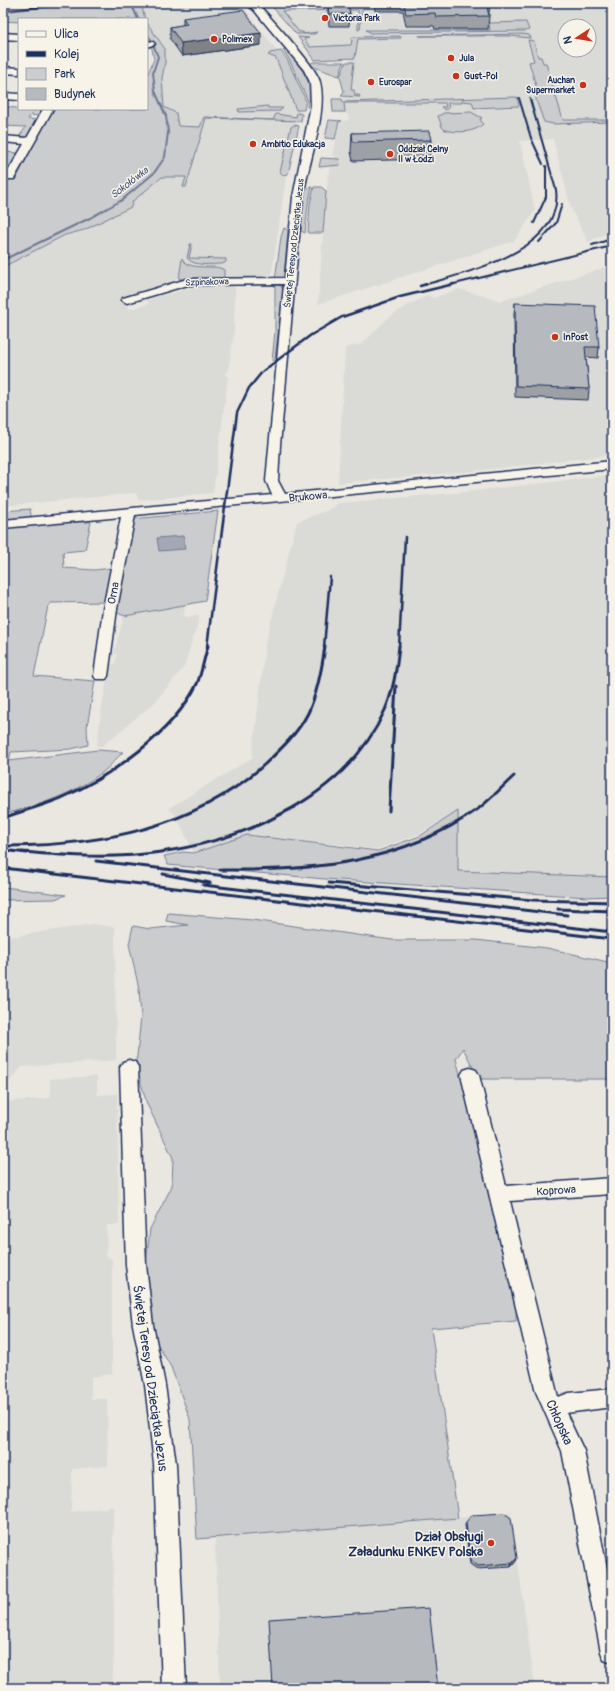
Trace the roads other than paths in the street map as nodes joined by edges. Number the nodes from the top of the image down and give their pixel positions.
1 (42, 3) edge
2 (255, 4) edge
3 (3, 7) edge
4 (3, 36) edge
5 (18, 37) edge
6 (3, 70) edge
7 (18, 71) edge
8 (3, 96) edge
9 (18, 97) edge
10 (47, 110) edge
11 (3, 139) edge
12 (30, 141) junction
13 (7, 176) edge
14 (290, 281) junction
15 (127, 300) dead end
16 (612, 465) edge
17 (280, 498) junction
18 (129, 511) junction
19 (3, 524) edge
20 (101, 676) dead end
21 (129, 1067) dead end
22 (470, 1075) dead end
23 (612, 1186) edge
24 (499, 1194) junction
25 (612, 1398) edge
26 (554, 1408) junction
27 (612, 1652) edge
28 (174, 1688) edge

1 - 3 main road
2 - 14 street, Świętej Teresy od Dzieciątka Jezus
4 - 5 street
6 - 7 street
8 - 9 street
10 - 12 street
11 - 12 street
12 - 13 street
14 - 15 street, Szpinakowa
14 - 17 street, Świętej Teresy od Dzieciątka Jezus
16 - 17 street, Brukowa
17 - 18 street, Brukowa
18 - 19 street, Brukowa
18 - 20 street, Orna
21 - 28 street, Świętej Teresy od Dzieciątka Jezus
22 - 24 street, Chłopska
23 - 24 street, Koprowa
24 - 26 street, Chłopska
25 - 26 street
26 - 27 street, Chłopska

